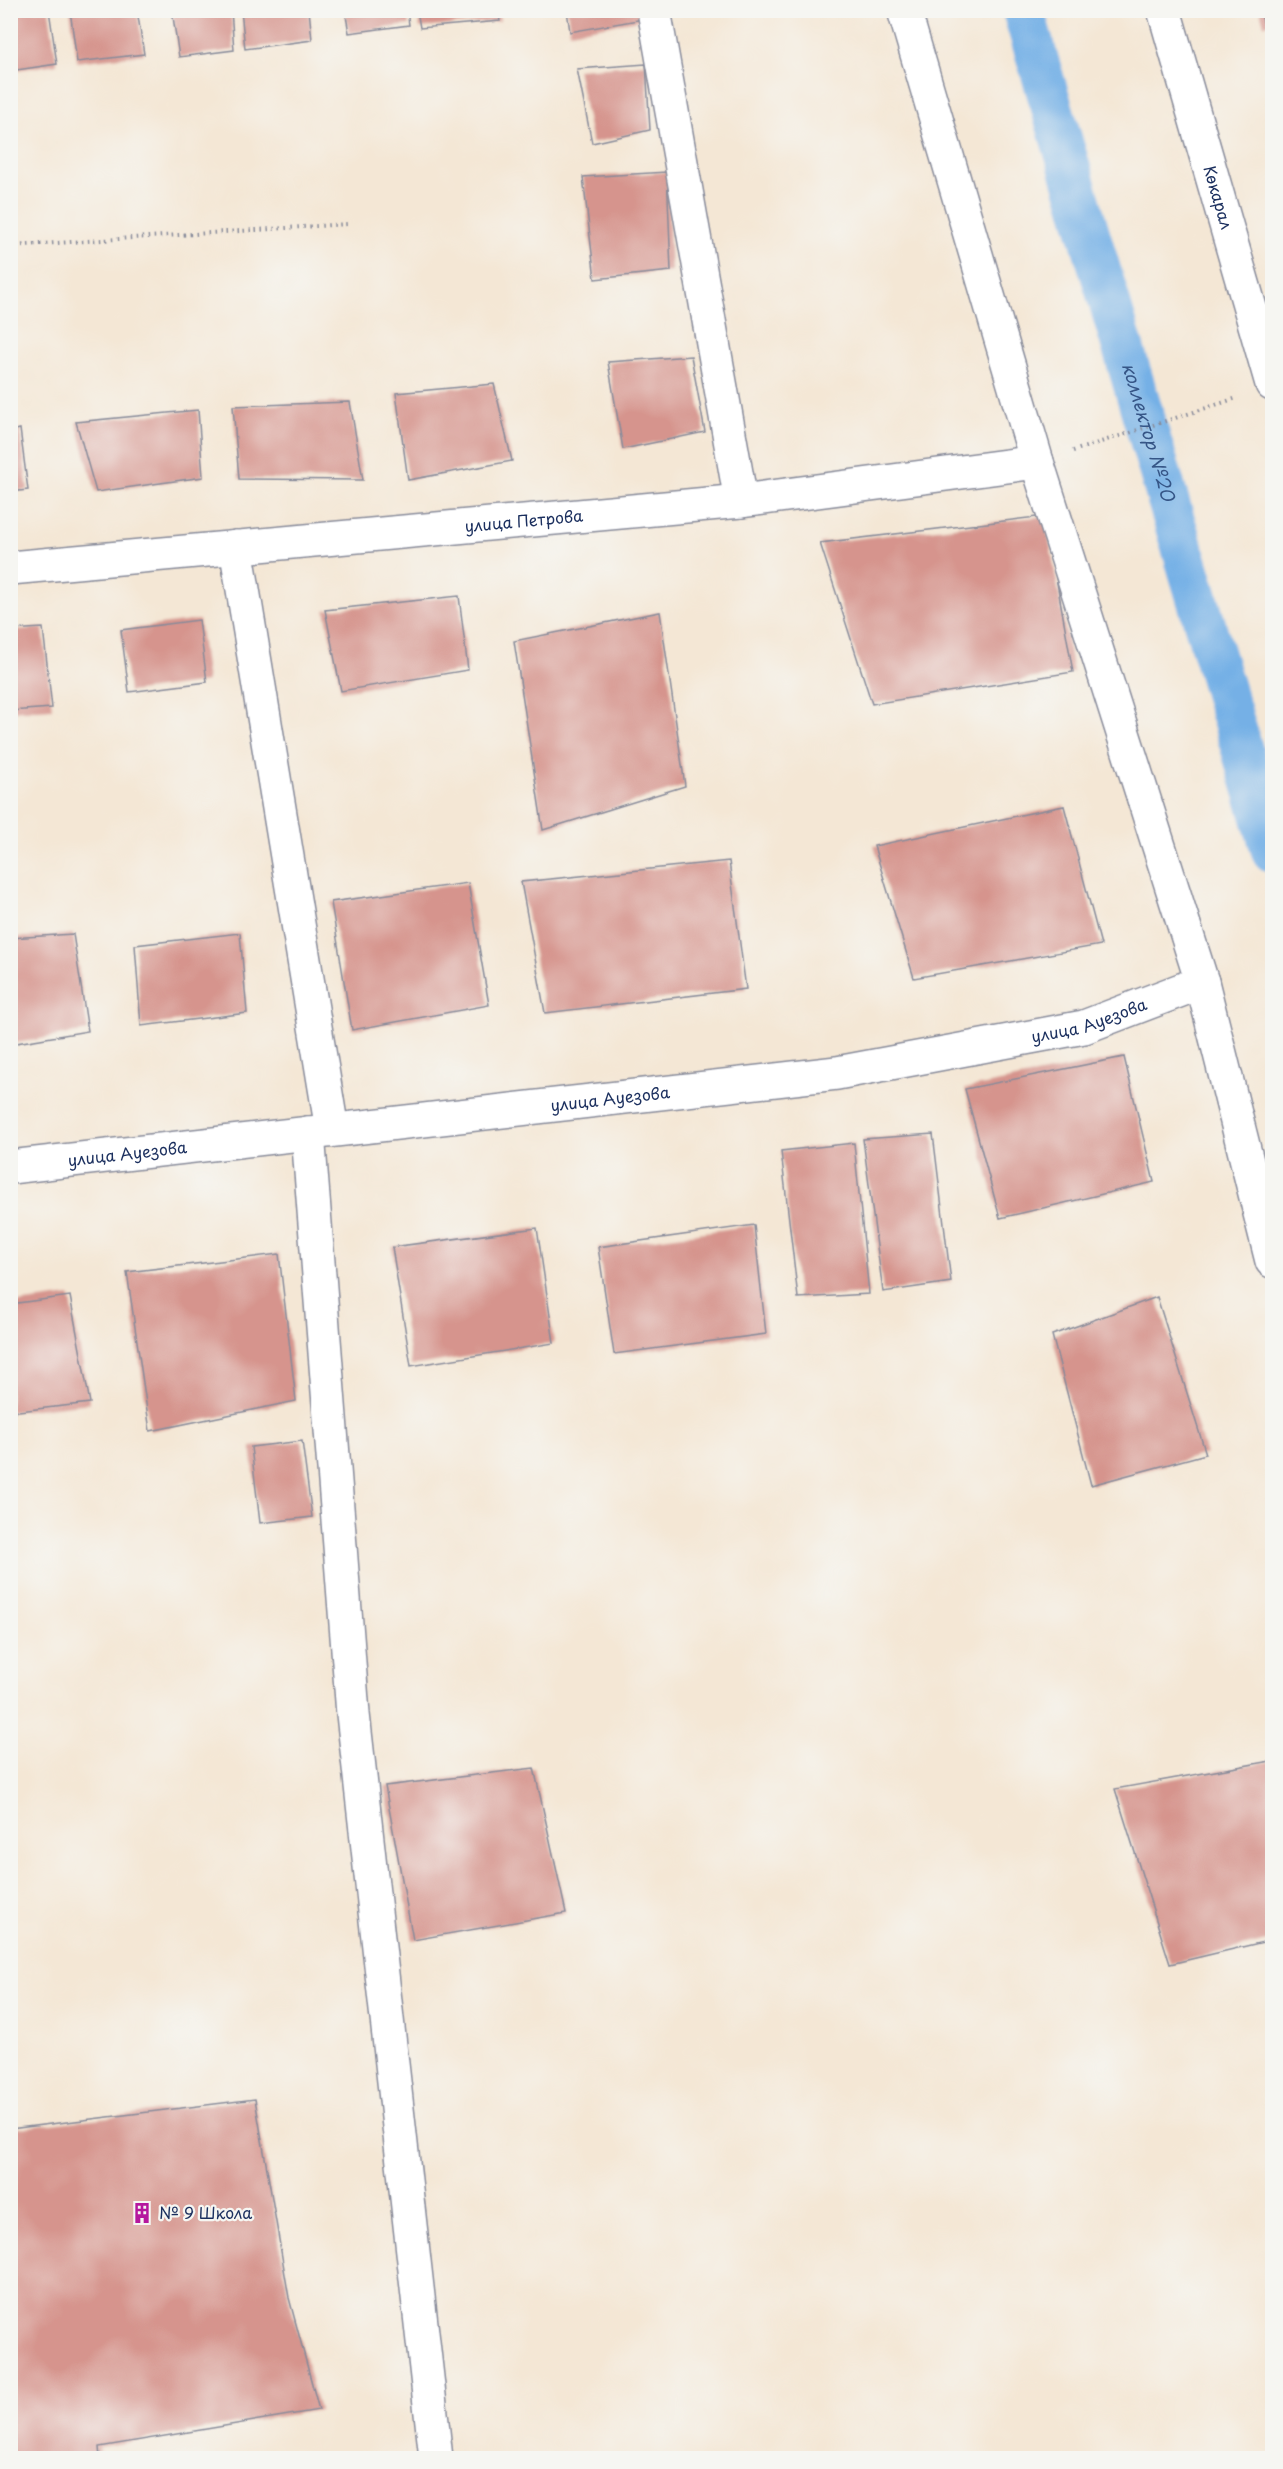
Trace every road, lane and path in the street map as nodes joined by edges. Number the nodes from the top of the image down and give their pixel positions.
1 (654, 10) edge
2 (904, 10) edge
3 (1164, 10) edge
4 (348, 224) dead end
5 (10, 246) edge
6 (1272, 384) edge
7 (1239, 398) dead end
8 (1037, 462) junction
9 (741, 501) junction
10 (236, 547) junction
11 (10, 568) edge
12 (1202, 982) junction
13 (320, 1132) junction
14 (10, 1167) edge
15 (1272, 1261) edge
16 (436, 2458) edge

1 - 9 street
2 - 8 street
3 - 6 street, Көкарал
4 - 5 path
7 - 8 path
8 - 9 street, улица Петрова
8 - 12 street
9 - 10 street, улица Петрова
10 - 11 street, улица Петрова
10 - 13 street
12 - 13 street, улица Ауезова
12 - 15 street
13 - 14 street, улица Ауезова
13 - 16 street

